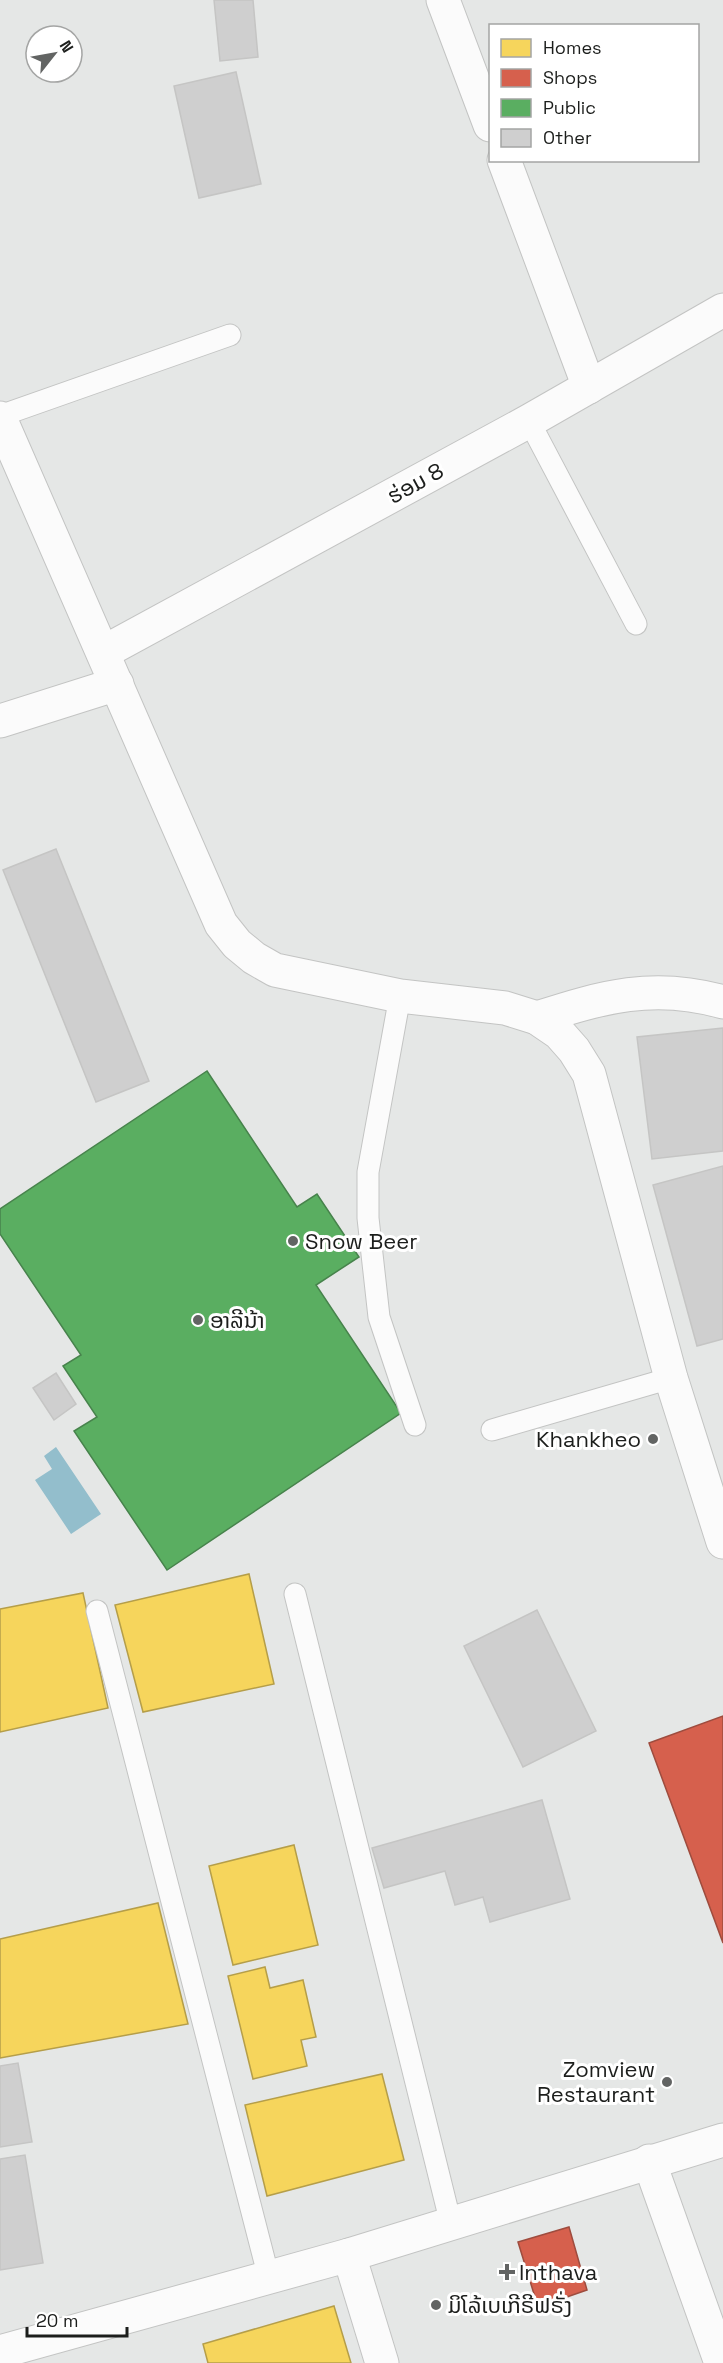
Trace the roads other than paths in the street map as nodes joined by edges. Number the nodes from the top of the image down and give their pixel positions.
1 (444, 0) edge
2 (489, 122) edge
3 (505, 162) edge
4 (723, 310) edge
5 (230, 335) dead end
6 (589, 387) junction
7 (0, 417) edge
8 (530, 421) junction
9 (636, 624) dead end
10 (104, 652) junction
11 (117, 684) junction
12 (0, 721) edge
13 (400, 996) junction
14 (723, 1002) edge
15 (537, 1018) junction
16 (671, 1378) junction
17 (415, 1425) dead end
18 (492, 1430) dead end
19 (723, 1542) edge
20 (295, 1593) dead end
21 (97, 1611) dead end
22 (723, 2140) edge
23 (649, 2161) junction
24 (451, 2223) junction
25 (349, 2255) junction
26 (269, 2278) junction
27 (0, 2352) edge
28 (382, 2363) edge
29 (721, 2363) edge

1 - 2 street
3 - 6 street
4 - 6 street, ຮ່ອມ 8
5 - 7 lane
6 - 8 street, ຮ່ອມ 8
7 - 10 street
8 - 9 lane
8 - 10 street, ຮ່ອມ 8
10 - 11 street
11 - 12 street
11 - 13 street
13 - 15 street
13 - 17 lane
14 - 15 street
15 - 16 street
16 - 18 lane
16 - 19 street
20 - 24 lane
21 - 26 lane
22 - 23 street
23 - 24 street
23 - 29 street
24 - 25 street
25 - 26 street
25 - 28 street
26 - 27 street

